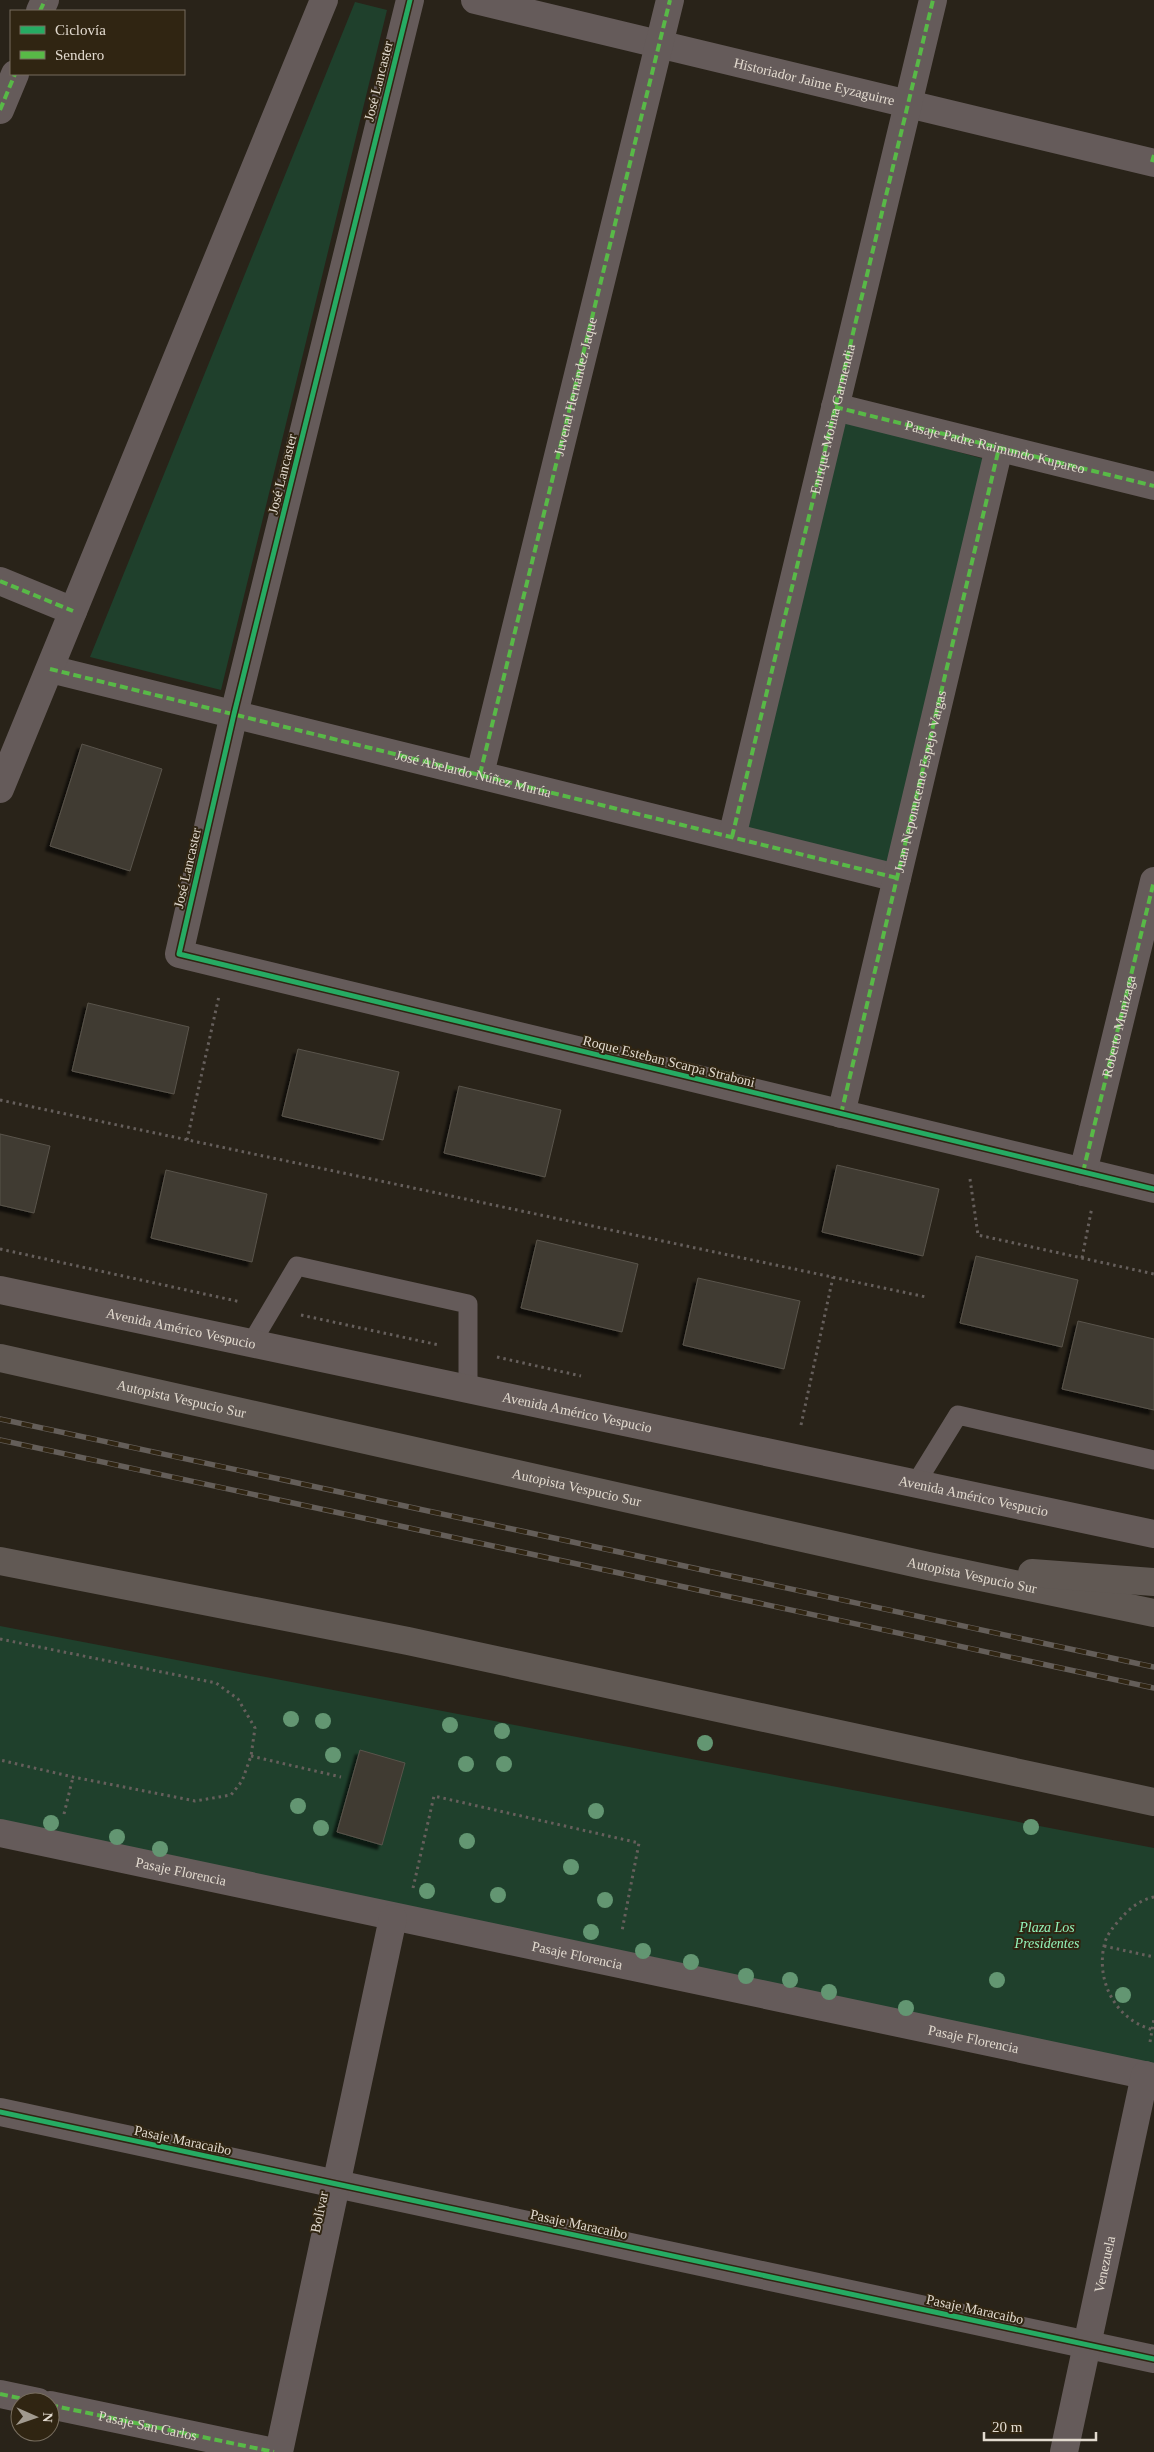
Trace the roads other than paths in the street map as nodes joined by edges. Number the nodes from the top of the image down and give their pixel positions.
1 (324, 0) edge
2 (410, 0) edge
3 (475, 0) edge
4 (670, 0) edge
5 (933, 0) edge
6 (660, 43) junction
7 (15, 75) edge
8 (908, 103) junction
9 (0, 110) edge
10 (1153, 160) edge
11 (835, 407) junction
12 (999, 448) junction
13 (1154, 486) edge
14 (0, 581) edge
15 (73, 611) junction
16 (50, 669) junction
17 (234, 714) junction
18 (480, 774) junction
19 (0, 789) edge
20 (732, 837) junction
21 (897, 878) junction
22 (1154, 880) edge
23 (179, 954) joint
24 (840, 1114) junction
25 (1091, 1174) junction
26 (1154, 1189) edge
27 (0, 1290) edge
28 (252, 1342) junction
29 (0, 1358) edge
30 (468, 1388) junction
31 (1154, 1460) edge
32 (916, 1483) junction
33 (1154, 1534) edge
34 (0, 1561) edge
35 (928, 1566) junction
36 (1154, 1582) edge
37 (1154, 1613) edge
38 (1154, 1802) edge
39 (0, 1833) edge
40 (393, 1918) junction
41 (1149, 2076) edge
42 (0, 2112) edge
43 (336, 2184) junction
44 (1087, 2344) junction
45 (1154, 2358) edge
46 (60, 2406) edge
47 (274, 2452) edge
48 (279, 2452) edge
49 (1064, 2452) edge

1 - 15 street
2 - 17 street, José Lancaster
3 - 6 street, Historiador Jaime Eyzaguirre
4 - 6 street, Juvenal Hernández Jaque
5 - 8 street, Enrique Molina Garmendia
6 - 8 street, Historiador Jaime Eyzaguirre
6 - 18 street, Juvenal Hernández Jaque
7 - 9 street
8 - 10 street, Historiador Jaime Eyzaguirre
8 - 11 street, Enrique Molina Garmendia
11 - 12 street, Pasaje Padre Raimundo Kupareo
11 - 20 street, Enrique Molina Garmendia
12 - 13 street, Pasaje Padre Raimundo Kupareo
12 - 21 street, Juan Neponucemo Espejo Vargas
14 - 15 street
15 - 16 street
16 - 17 street, José Abelardo Núñez Murúa
16 - 19 street
17 - 18 street, José Abelardo Núñez Murúa
17 - 23 street, José Lancaster
18 - 20 street, José Abelardo Núñez Murúa
20 - 21 street, José Abelardo Núñez Murúa
21 - 24 street, Juan Neponucemo Espejo Vargas
22 - 25 street, Roberto Munizaga
23 - 24 street, Roque Esteban Scarpa Straboni
24 - 25 street, Roque Esteban Scarpa Straboni
25 - 26 street, Roque Esteban Scarpa Straboni
27 - 28 main road, Avenida Américo Vespucio
28 - 30 main road, Avenida Américo Vespucio
28 - 30 lane
29 - 35 highway, Autopista Vespucio Sur
30 - 32 main road, Avenida Américo Vespucio
31 - 32 lane
32 - 33 main road, Avenida Américo Vespucio
34 - 38 highway
35 - 36 highway
35 - 37 highway, Autopista Vespucio Sur
39 - 40 street, Pasaje Florencia
40 - 41 street, Pasaje Florencia
40 - 43 street, Bolívar
41 - 44 street, Venezuela
42 - 43 street, Pasaje Maracaibo
43 - 44 street, Pasaje Maracaibo
43 - 48 street, Bolívar
44 - 45 street, Pasaje Maracaibo
44 - 49 street, Venezuela
46 - 47 street, Pasaje San Carlos

